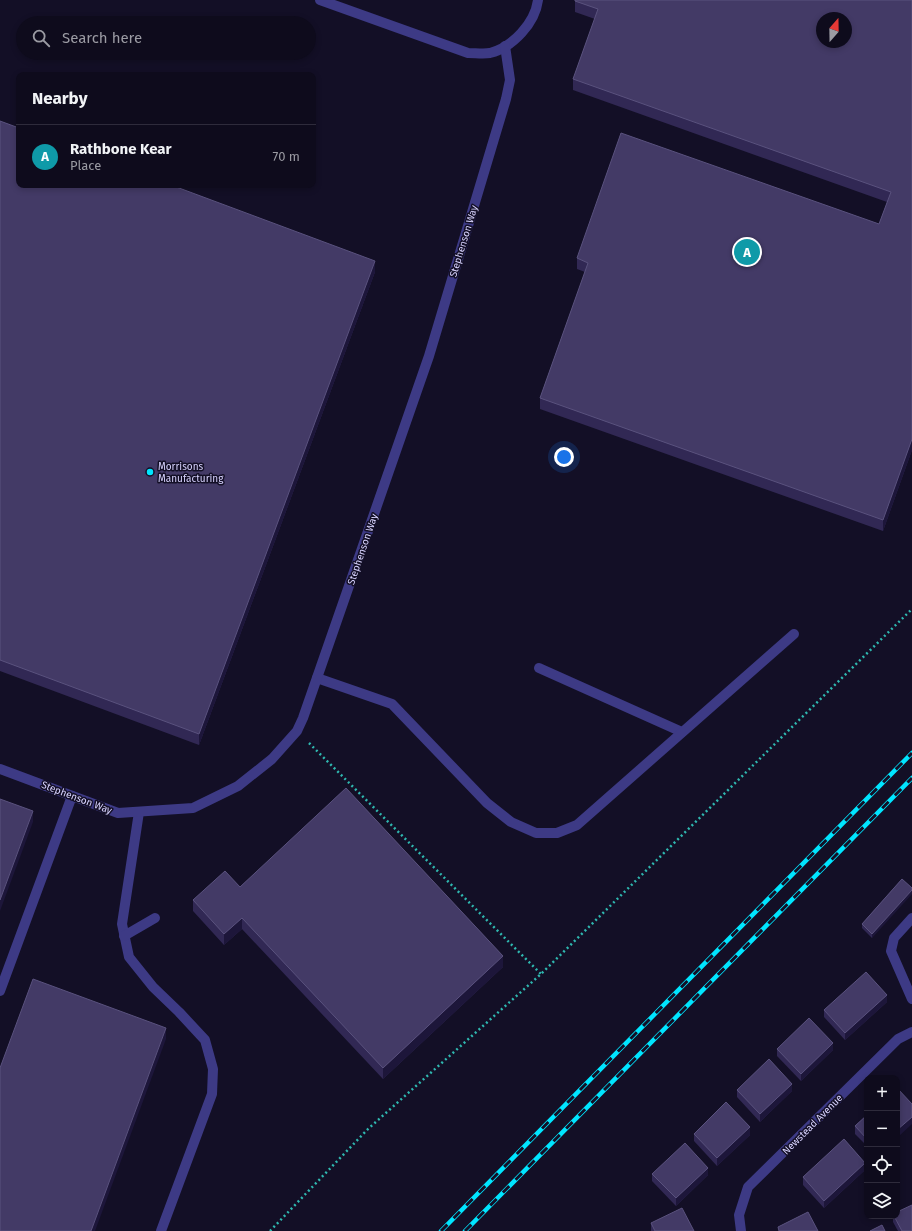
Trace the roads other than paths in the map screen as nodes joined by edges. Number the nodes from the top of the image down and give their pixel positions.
1 (320, 0) edge
2 (538, 0) edge
3 (338, 3) edge
4 (505, 46) junction
5 (794, 634) dead end
6 (539, 668) dead end
7 (317, 678) junction
8 (682, 732) junction
9 (0, 768) edge
10 (72, 796) junction
11 (139, 812) junction
12 (155, 918) dead end
13 (912, 918) edge
14 (124, 936) junction
15 (0, 991) edge
16 (912, 999) edge
17 (912, 1032) edge
18 (162, 1231) edge
19 (740, 1231) edge

1 - 3 street
2 - 4 street
3 - 4 street
4 - 7 street, Stephenson Way
5 - 8 street
6 - 8 street
7 - 8 street
7 - 11 street, Stephenson Way
9 - 10 street, Stephenson Way
10 - 11 street, Stephenson Way
10 - 15 street
11 - 14 street
12 - 14 street
13 - 16 street
14 - 18 street
17 - 19 street, Newstead Avenue

